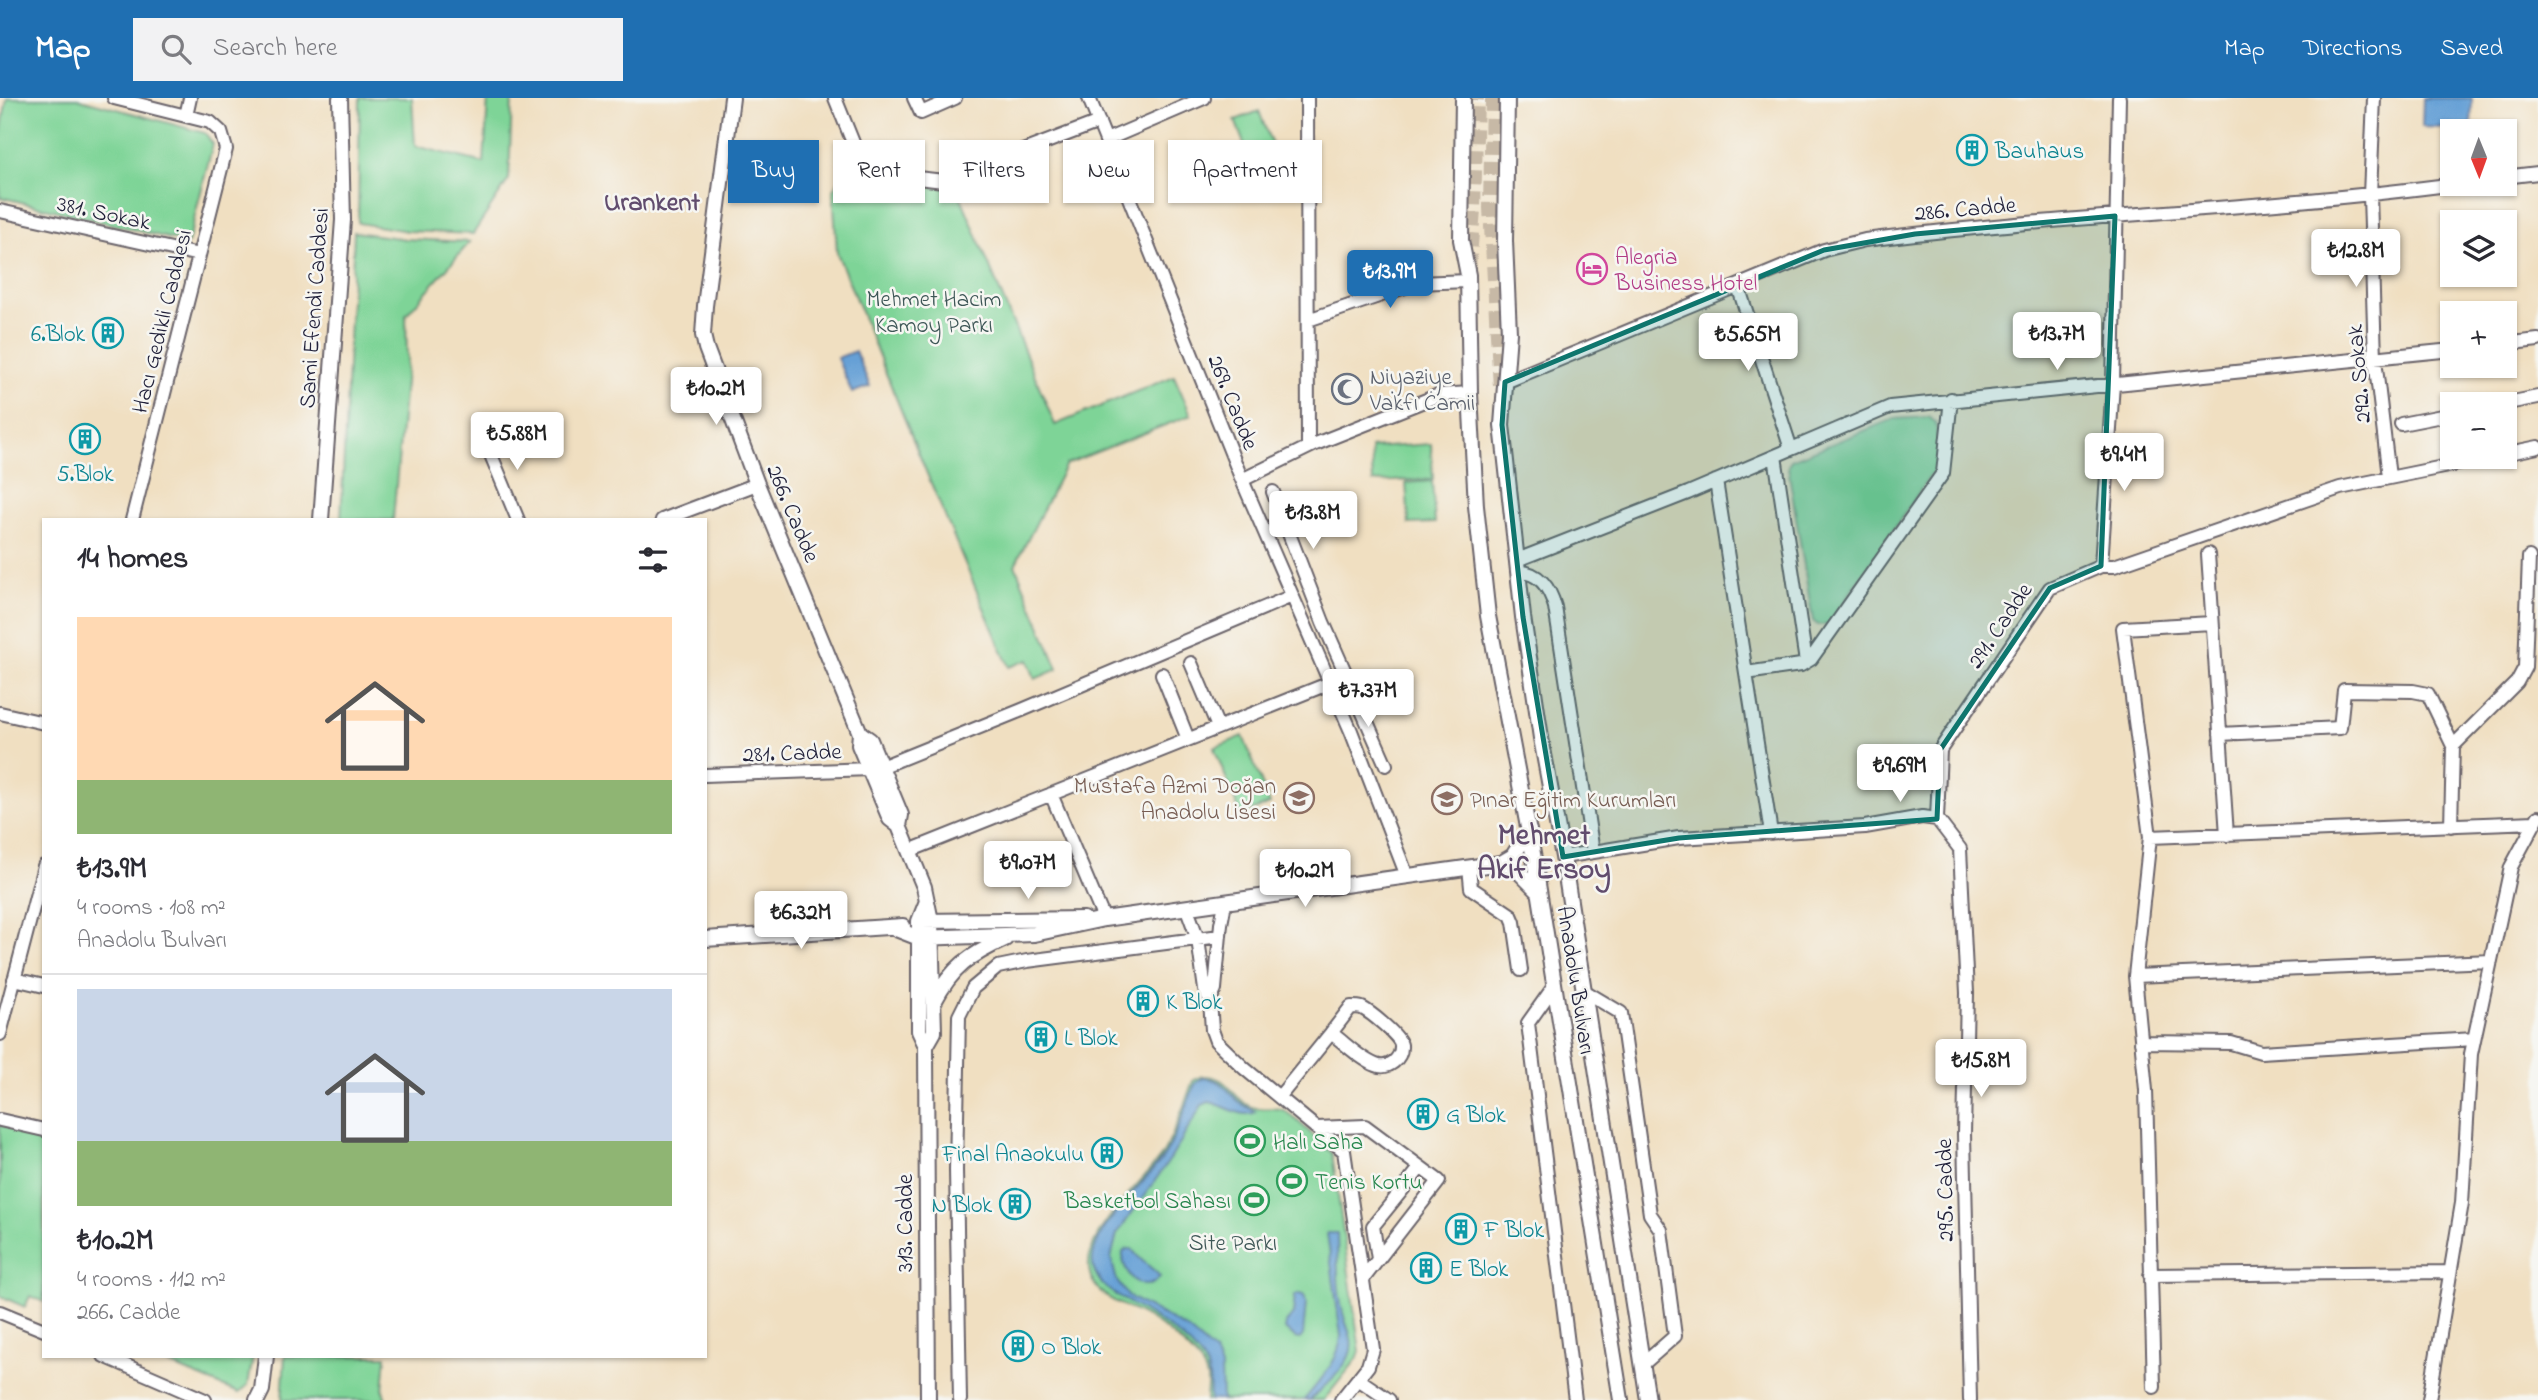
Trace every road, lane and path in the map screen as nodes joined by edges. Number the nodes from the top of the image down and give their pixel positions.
1 (114, 98) edge
2 (190, 98) edge
3 (340, 98) edge
4 (732, 98) edge
5 (835, 98) edge
6 (914, 98) edge
7 (955, 98) edge
8 (1089, 98) edge
9 (1204, 98) edge
10 (1307, 98) edge
11 (1463, 98) edge
12 (1507, 98) edge
13 (2119, 98) edge
14 (2374, 98) edge
15 (186, 116) junction
16 (1099, 121) junction
17 (1106, 140) joint
18 (2538, 173) edge
19 (2517, 175) edge
20 (2440, 186) edge
21 (2370, 195) junction
22 (1131, 203) edge
23 (0, 211) edge
24 (2115, 216) junction
25 (199, 254) junction
26 (1468, 278) junction
27 (1738, 286) junction
28 (1308, 320) junction
29 (2538, 340) edge
30 (2517, 342) edge
31 (2440, 351) edge
32 (2375, 359) junction
33 (1505, 382) junction
34 (2113, 383) junction
35 (1470, 393) junction
36 (2538, 397) edge
37 (1951, 399) junction
38 (2517, 401) edge
39 (2440, 416) edge
40 (2401, 424) dead end
41 (484, 438) dead end
42 (1308, 447) junction
43 (2538, 447) edge
44 (1790, 449) junction
45 (2517, 451) edge
46 (1775, 456) junction
47 (2440, 467) edge
48 (2389, 477) junction
49 (1242, 480) junction
50 (1716, 481) junction
51 (757, 484) junction
52 (1273, 492) dead end
53 (133, 518) edge
54 (321, 518) edge
55 (517, 518) edge
56 (667, 518) edge
57 (2208, 554) dead end
58 (2529, 557) dead end
59 (1517, 566) junction
60 (2101, 566) junction
61 (1292, 596) junction
62 (1323, 622) junction
63 (2211, 623) junction
64 (1306, 629) junction
65 (1807, 662) junction
66 (1191, 663) dead end
67 (1746, 673) junction
68 (1163, 674) dead end
69 (1330, 682) junction
70 (0, 713) edge
71 (42, 723) edge
72 (1218, 727) junction
73 (2220, 734) junction
74 (1188, 739) junction
75 (2453, 746) junction
76 (1386, 765) dead end
77 (875, 768) junction
78 (707, 775) edge
79 (1051, 794) junction
80 (1937, 819) junction
81 (2536, 820) edge
82 (2451, 826) junction
83 (1529, 830) junction
84 (1771, 833) junction
85 (2227, 835) junction
86 (2150, 837) junction
87 (909, 851) junction
88 (1593, 852) junction
89 (1563, 857) junction
90 (1501, 863) junction
91 (1469, 867) junction
92 (42, 874) edge
93 (1407, 876) junction
94 (1540, 893) junction
95 (1225, 903) junction
96 (1187, 909) junction
97 (1104, 919) junction
98 (925, 930) junction
99 (1012, 935) junction
100 (1220, 936) junction
101 (707, 939) edge
102 (1198, 939) junction
103 (2491, 961) junction
104 (1521, 970) dead end
105 (2135, 976) junction
106 (14, 979) junction
107 (1555, 985) junction
108 (42, 986) edge
109 (1584, 991) junction
110 (1210, 1000) junction
111 (933, 1004) junction
112 (1331, 1033) junction
113 (0, 1034) edge
114 (2474, 1039) junction
115 (2141, 1042) junction
116 (926, 1046) junction
117 (1279, 1096) junction
118 (0, 1120) edge
119 (1317, 1128) junction
120 (42, 1130) edge
121 (1420, 1168) junction
122 (1378, 1259) junction
123 (2450, 1272) junction
124 (2150, 1275) junction
125 (1363, 1279) junction
126 (0, 1312) edge
127 (42, 1330) edge
128 (109, 1358) edge
129 (266, 1358) edge
130 (1643, 1365) junction
131 (1358, 1379) junction
132 (2154, 1387) dead end
133 (205, 1400) edge
134 (257, 1400) edge
135 (928, 1400) edge
136 (960, 1400) edge
137 (1341, 1400) edge
138 (1389, 1400) edge
139 (1575, 1400) edge
140 (1622, 1400) edge
141 (1648, 1400) edge
142 (1970, 1400) edge
143 (2429, 1400) edge

1 - 15 street
2 - 15 street
3 - 54 main road, Sami Efendi Caddesi
4 - 51 main road, 266. Cadde
5 - 16 street
6 - 7 street
8 - 16 street, 269. Cadde
9 - 17 street
10 - 28 street
11 - 26 main road, Anadolu Bulvarı
12 - 33 main road, Anadolu Bulvarı
13 - 24 street
14 - 21 street, 292. Sokak
15 - 25 street, Hacı Gedikli Caddesi
16 - 17 street, 269. Cadde
18 - 19 street
20 - 21 street, 286. Cadde
21 - 24 street, 286. Cadde
21 - 32 street, 292. Sokak
22 - 49 street, 269. Cadde
23 - 25 street, 381. Sokak
24 - 27 street, 286. Cadde
24 - 34 street
25 - 53 street, Hacı Gedikli Caddesi
26 - 28 street
26 - 35 main road, Anadolu Bulvarı
27 - 33 street, 286. Cadde
27 - 44 street
28 - 42 street
29 - 30 street
31 - 32 street
32 - 34 street
32 - 48 street, 292. Sokak
33 - 59 main road, Anadolu Bulvarı
34 - 37 street
34 - 60 street
35 - 42 street
35 - 83 main road, Anadolu Bulvarı
36 - 38 street
37 - 44 street
37 - 65 street
39 - 40 street
41 - 55 street
42 - 49 street
43 - 45 street
44 - 46 street
46 - 50 street
46 - 65 street
47 - 48 street, 291. Cadde
48 - 60 street, 291. Cadde
49 - 61 street, 269. Cadde
50 - 59 street
50 - 67 street
51 - 56 street
51 - 77 main road, 266. Cadde
52 - 62 street
57 - 63 street
58 - 75 street
59 - 88 street
59 - 89 main road, Anadolu Bulvarı
60 - 80 street, 291. Cadde
61 - 64 street, 269. Cadde
61 - 77 street, 281. Cadde
62 - 64 street
62 - 76 street
63 - 73 street
63 - 86 street
64 - 69 street, 269. Cadde
65 - 67 street
66 - 72 street
67 - 84 street
68 - 74 street
69 - 72 street
69 - 93 street, 269. Cadde
70 - 71 street
72 - 74 street
73 - 75 street
73 - 85 street
74 - 79 street
75 - 82 street
77 - 78 street, 281. Cadde
77 - 87 main road, 266. Cadde
79 - 87 street
79 - 97 street
80 - 84 street
80 - 142 street, 295. Cadde
81 - 82 street
81 - 103 street
82 - 85 street
83 - 90 main road
83 - 94 main road, Anadolu Bulvarı
84 - 88 street
85 - 86 street
86 - 105 street
87 - 98 main road, 266. Cadde
88 - 89 street
89 - 109 main road, Anadolu Bulvarı
90 - 91 main road
90 - 94 main road
91 - 93 main road
91 - 104 street
92 - 106 street
93 - 95 main road
94 - 107 main road, Anadolu Bulvarı
95 - 96 main road
95 - 100 street
96 - 97 main road
96 - 102 street
97 - 98 main road
97 - 99 main road
98 - 99 main road
98 - 101 main road
98 - 111 main road, 313. Cadde
98 - 116 main road, 313. Cadde
99 - 111 main road
100 - 102 street
100 - 110 street
102 - 110 street
102 - 136 street
103 - 105 street
103 - 114 street
105 - 115 street
106 - 108 street
106 - 113 street
107 - 139 street
107 - 140 main road, Anadolu Bulvarı
109 - 130 main road, Anadolu Bulvarı
109 - 130 street
110 - 117 street
111 - 116 main road, 313. Cadde
112 - 112 street
112 - 117 street
114 - 115 street
114 - 123 street
115 - 124 street
116 - 135 main road, 313. Cadde
117 - 119 street
118 - 120 street
119 - 121 street
119 - 125 street
121 - 122 street
121 - 122 street
122 - 125 street
123 - 124 street
123 - 143 street
124 - 132 street
125 - 131 street
126 - 127 street
128 - 133 street
129 - 134 main road
130 - 141 main road, Anadolu Bulvarı
131 - 137 street
131 - 138 street

